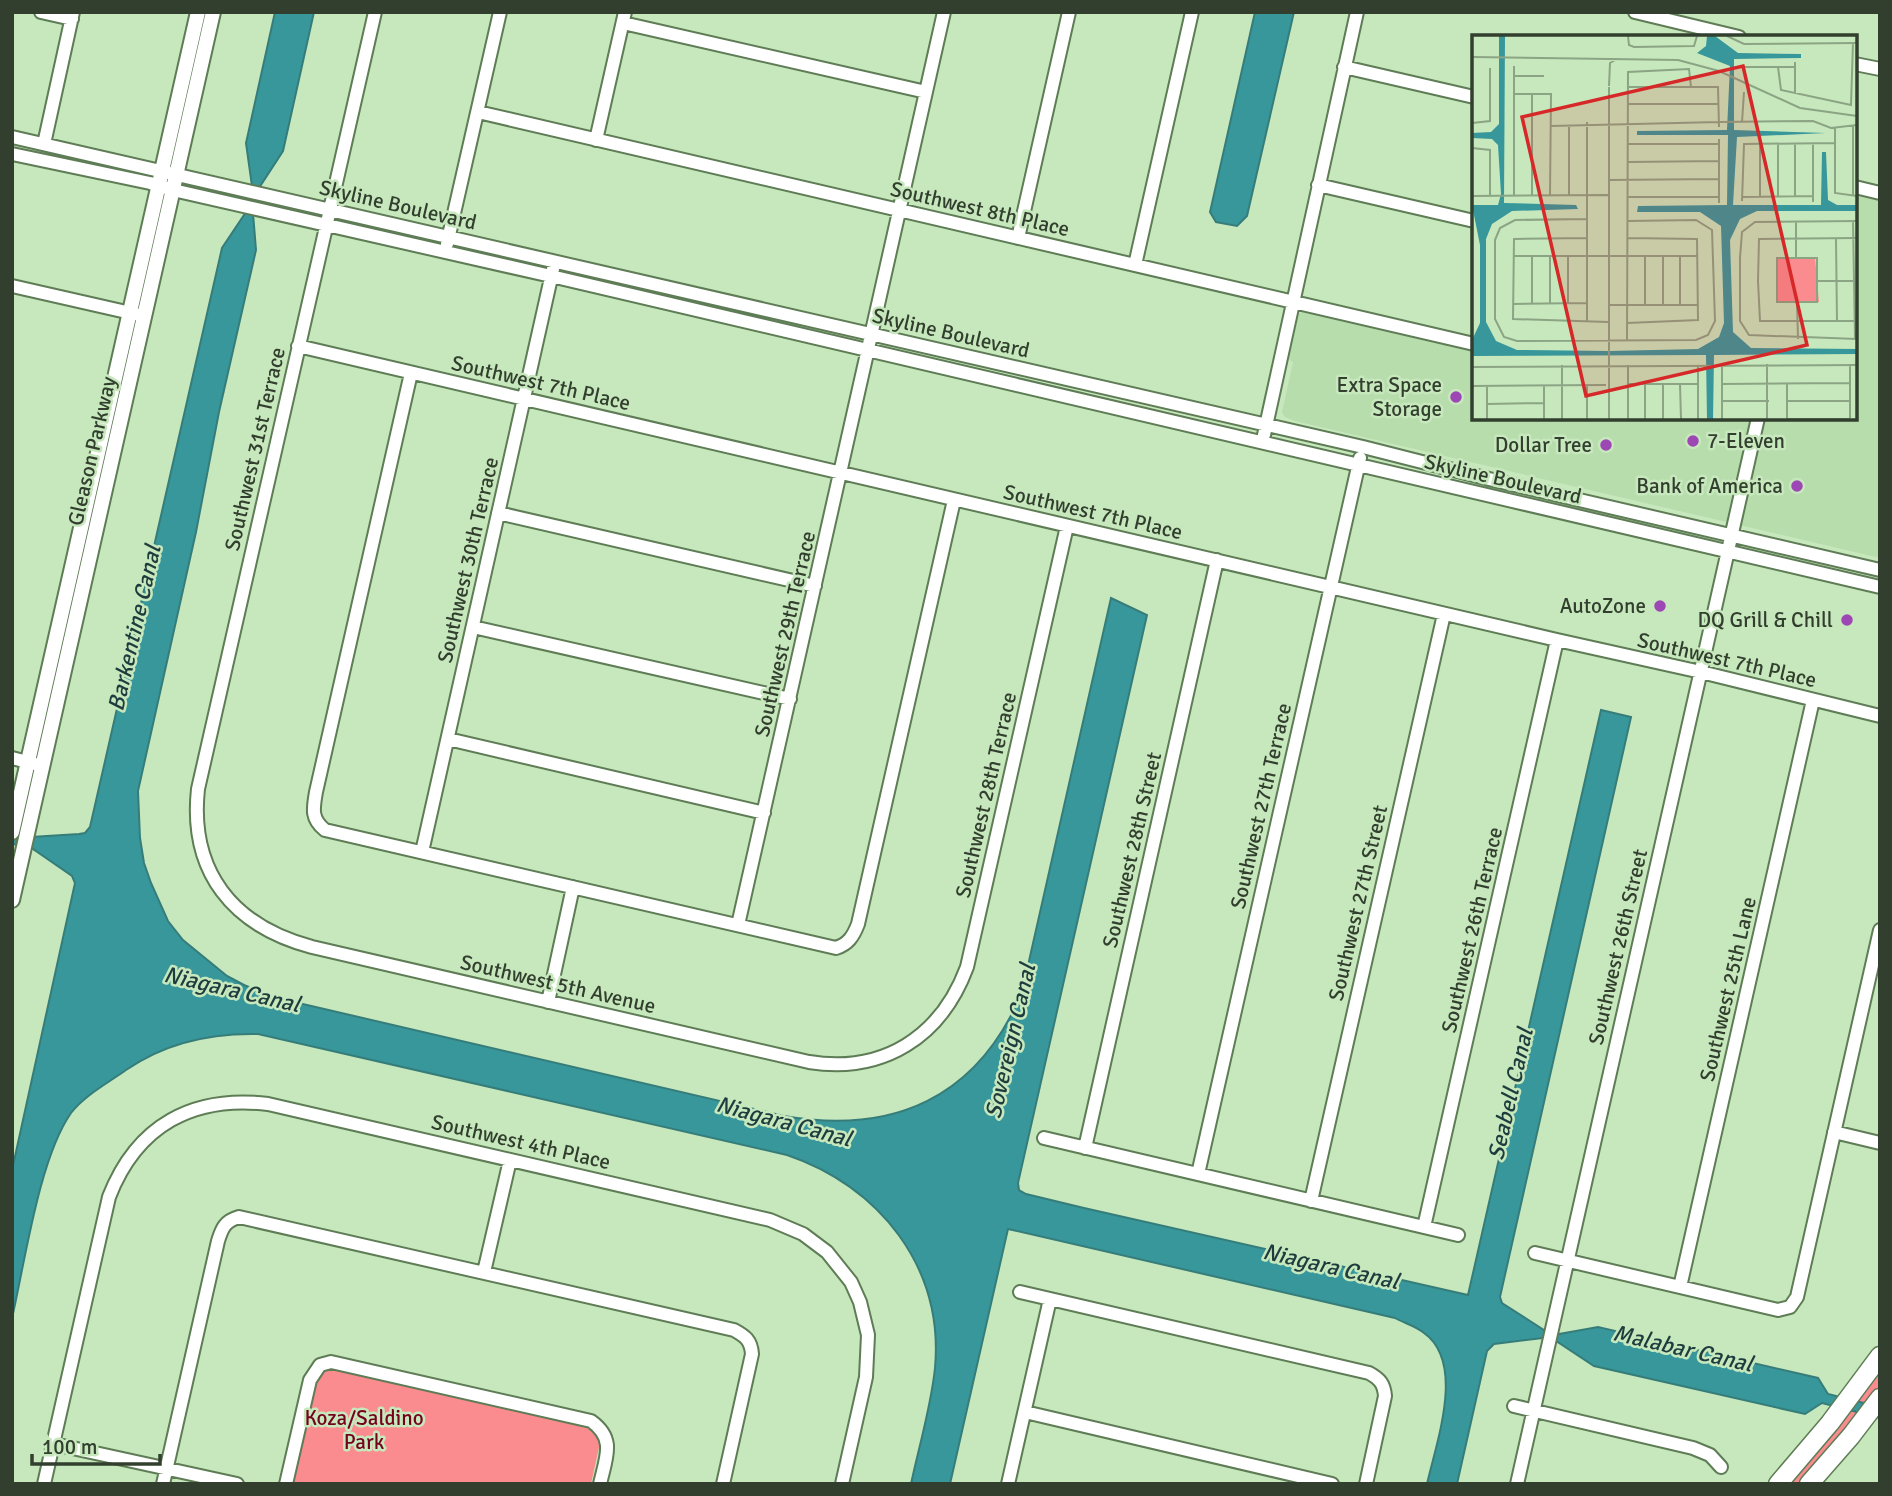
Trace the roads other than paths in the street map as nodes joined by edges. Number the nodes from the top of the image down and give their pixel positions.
1 (41, 12) edge
2 (198, 12) edge
3 (213, 12) edge
4 (375, 12) edge
5 (500, 12) edge
6 (944, 12) edge
7 (1069, 12) edge
8 (1192, 12) edge
9 (1357, 12) edge
10 (1634, 12) edge
11 (72, 16) edge
12 (624, 18) edge
13 (1731, 35) edge
14 (1857, 64) edge
15 (1344, 67) junction
16 (1880, 69) edge
17 (926, 92) junction
18 (1472, 97) edge
19 (478, 112) junction
20 (12, 137) edge
21 (596, 140) junction
22 (44, 144) junction
23 (12, 154) edge
24 (168, 181) junction
25 (1318, 185) junction
26 (1857, 187) edge
27 (1880, 193) edge
28 (330, 210) junction
29 (900, 210) junction
30 (1472, 221) edge
31 (326, 225) junction
32 (449, 236) junction
33 (1018, 238) junction
34 (445, 252) junction
35 (555, 261) junction
36 (1135, 265) junction
37 (551, 276) junction
38 (12, 287) edge
39 (1292, 301) junction
40 (129, 313) junction
41 (144, 316) junction
42 (872, 335) junction
43 (1472, 344) edge
44 (298, 346) junction
45 (868, 351) junction
46 (411, 373) junction
47 (524, 399) junction
48 (1758, 420) edge
49 (1266, 427) junction
50 (1262, 442) junction
51 (1363, 447) junction
52 (1359, 464) junction
53 (841, 473) junction
54 (954, 500) junction
55 (498, 513) junction
56 (1067, 526) junction
57 (1731, 536) junction
58 (1728, 551) junction
59 (1217, 560) junction
60 (1880, 570) edge
61 (815, 586) junction
62 (1331, 587) junction
63 (1880, 587) edge
64 (1444, 614) junction
65 (473, 626) junction
66 (1557, 640) junction
67 (1701, 672) junction
68 (790, 699) junction
69 (1813, 700) junction
70 (1880, 716) edge
71 (448, 739) junction
72 (12, 758) edge
73 (27, 762) junction
74 (43, 765) junction
75 (764, 813) junction
76 (18, 828) edge
77 (422, 852) junction
78 (573, 887) junction
79 (222, 892) joint
80 (12, 900) edge
81 (738, 925) junction
82 (1880, 930) edge
83 (548, 1002) junction
84 (901, 1048) joint
85 (1834, 1132) junction
86 (1044, 1138) dead end
87 (1880, 1143) edge
88 (1085, 1148) junction
89 (510, 1160) junction
90 (1198, 1174) junction
91 (1311, 1200) junction
92 (1424, 1227) junction
93 (1458, 1235) dead end
94 (1535, 1253) dead end
95 (1568, 1260) junction
96 (484, 1272) junction
97 (1680, 1287) junction
98 (1020, 1292) dead end
99 (1051, 1299) junction
100 (1880, 1356) edge
101 (1880, 1398) edge
102 (1514, 1406) dead end
103 (1533, 1411) junction
104 (1025, 1412) junction
105 (54, 1444) junction
106 (1721, 1467) dead end
107 (167, 1468) junction
108 (44, 1484) edge
109 (163, 1484) edge
110 (237, 1484) edge
111 (286, 1484) edge
112 (600, 1484) edge
113 (723, 1484) edge
114 (842, 1484) edge
115 (1008, 1484) edge
116 (1332, 1484) edge
117 (1366, 1484) edge
118 (1517, 1484) edge
119 (1778, 1484) edge
120 (1809, 1484) edge

1 - 11 street
2 - 24 main road, Gleason Parkway
3 - 24 main road, Gleason Parkway
4 - 28 street, Southwest 31st Terrace
5 - 19 street
6 - 17 street
7 - 33 street
8 - 36 street
9 - 15 street
10 - 13 street
11 - 22 street
12 - 17 street
12 - 21 street
14 - 16 street
15 - 18 street
15 - 25 street
17 - 29 street
19 - 21 street, Southwest 8th Place
19 - 32 street
20 - 22 street, Skyline Boulevard
21 - 29 street, Southwest 8th Place
22 - 24 street, Skyline Boulevard
23 - 24 street, Skyline Boulevard
24 - 28 street, Skyline Boulevard
24 - 31 street, Skyline Boulevard
24 - 40 main road, Gleason Parkway
24 - 41 main road, Gleason Parkway
25 - 30 street
25 - 39 street
26 - 27 street
28 - 31 street, Southwest 31st Terrace
28 - 32 street, Skyline Boulevard
29 - 33 street, Southwest 8th Place
29 - 42 street
31 - 34 street, Skyline Boulevard
31 - 44 street, Southwest 31st Terrace
32 - 34 street
32 - 35 street, Skyline Boulevard
33 - 36 street, Southwest 8th Place
34 - 37 street, Skyline Boulevard
35 - 37 street, Southwest 30th Terrace
35 - 42 street, Skyline Boulevard
36 - 39 street, Southwest 8th Place
37 - 45 street, Skyline Boulevard
37 - 47 street, Southwest 30th Terrace
38 - 40 street
39 - 43 street, Southwest 8th Place
39 - 49 street
40 - 41 street
40 - 73 main road, Gleason Parkway
41 - 74 main road, Gleason Parkway
42 - 45 street, Southwest 29th Terrace
42 - 49 street, Skyline Boulevard
44 - 46 street, Southwest 7th Place
44 - 79 street, Southwest 31st Terrace
45 - 50 street, Skyline Boulevard
45 - 53 street, Southwest 29th Terrace
46 - 47 street, Southwest 7th Place
46 - 77 street
47 - 53 street, Southwest 7th Place
47 - 55 street, Southwest 30th Terrace
48 - 57 street, Southwest 26th Street
49 - 50 street
49 - 51 street, Skyline Boulevard
50 - 52 street, Skyline Boulevard
51 - 52 street, Southwest 27th Terrace
51 - 57 street, Skyline Boulevard
52 - 58 street, Skyline Boulevard
52 - 62 street, Southwest 27th Terrace
53 - 54 street, Southwest 7th Place
53 - 61 street, Southwest 29th Terrace
54 - 56 street, Southwest 7th Place
54 - 81 street
55 - 61 street
55 - 65 street, Southwest 30th Terrace
56 - 59 street, Southwest 7th Place
56 - 84 street, Southwest 28th Terrace
57 - 58 street, Southwest 26th Street
57 - 60 street, Skyline Boulevard
58 - 63 street, Skyline Boulevard
58 - 67 street, Southwest 26th Street
59 - 62 street, Southwest 7th Place
59 - 88 street, Southwest 28th Street
61 - 68 street, Southwest 29th Terrace
62 - 64 street, Southwest 7th Place
62 - 90 street, Southwest 27th Terrace
64 - 66 street, Southwest 7th Place
64 - 91 street, Southwest 27th Street
65 - 68 street
65 - 71 street, Southwest 30th Terrace
66 - 67 street, Southwest 7th Place
66 - 92 street, Southwest 26th Terrace
67 - 69 street, Southwest 7th Place
67 - 95 street, Southwest 26th Street
68 - 75 street, Southwest 29th Terrace
69 - 70 street, Southwest 7th Place
69 - 97 street, Southwest 25th Lane
71 - 75 street
71 - 77 street, Southwest 30th Terrace
72 - 73 street
73 - 74 street
73 - 76 main road, Gleason Parkway
74 - 76 main road, Gleason Parkway
75 - 81 street, Southwest 29th Terrace
76 - 80 main road, Gleason Parkway
77 - 78 street
78 - 81 street
78 - 83 street
79 - 83 street, Southwest 5th Avenue
82 - 85 street
83 - 84 street, Southwest 5th Avenue
85 - 87 street
85 - 97 street
86 - 88 street
88 - 90 street
89 - 96 street
89 - 105 street, Southwest 4th Place
89 - 114 street, Southwest 4th Place
90 - 91 street
91 - 92 street
92 - 93 street
94 - 95 street
95 - 97 street
95 - 103 street, Southwest 26th Street
96 - 107 street
96 - 113 street
98 - 99 street
99 - 104 street
99 - 117 street
100 - 119 highway
101 - 120 highway
102 - 103 street
103 - 106 street
103 - 118 street, Southwest 26th Street
104 - 115 street
104 - 116 street
105 - 107 street
105 - 108 street
107 - 109 street
107 - 110 street
111 - 112 street

